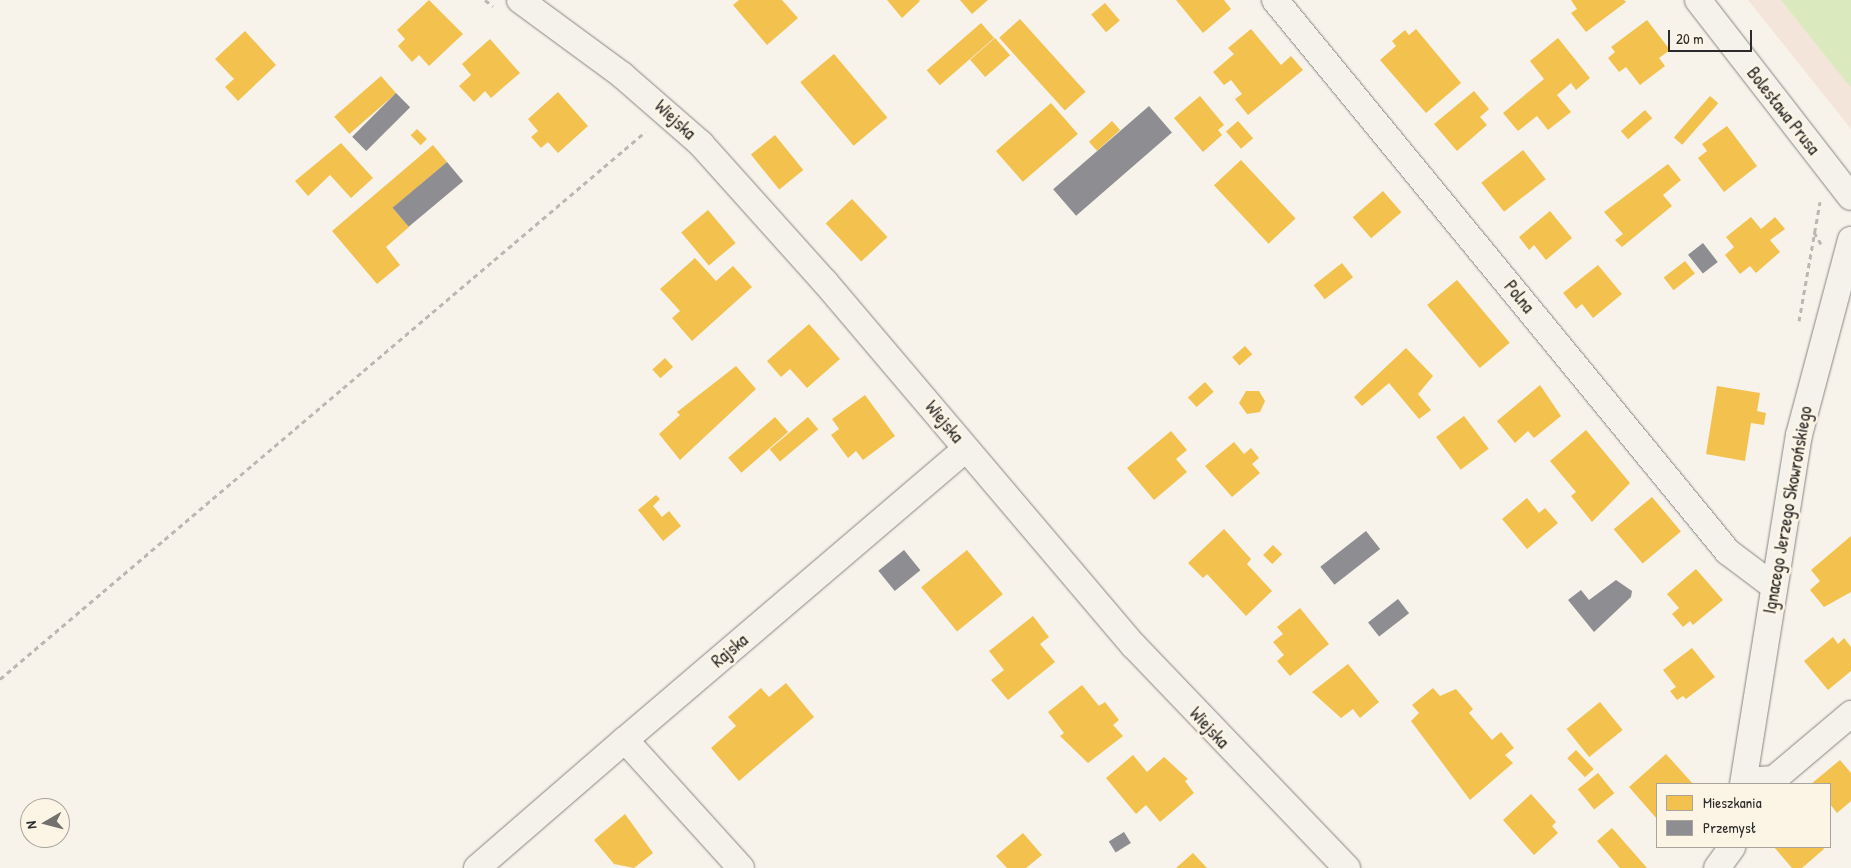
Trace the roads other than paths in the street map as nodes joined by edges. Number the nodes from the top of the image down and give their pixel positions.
1 (520, 0) edge
2 (1275, 0) edge
3 (1698, 0) edge
4 (1851, 197) edge
5 (1851, 240) edge
6 (966, 449) junction
7 (1772, 585) junction
8 (1851, 714) edge
9 (625, 740) junction
10 (1743, 783) edge
11 (1731, 848) edge
12 (477, 868) edge
13 (741, 868) edge
14 (1347, 868) edge
15 (1717, 868) edge

1 - 6 street, Wiejska
2 - 7 street, Polna
3 - 4 street, Bolesława Prusa
5 - 7 street, Ignacego Jerzego Skowrońskiego
6 - 9 street, Rajska
6 - 14 street, Wiejska
7 - 10 street, Ignacego Jerzego Skowrońskiego
8 - 10 street
9 - 12 street, Rajska
9 - 13 street
11 - 15 street

